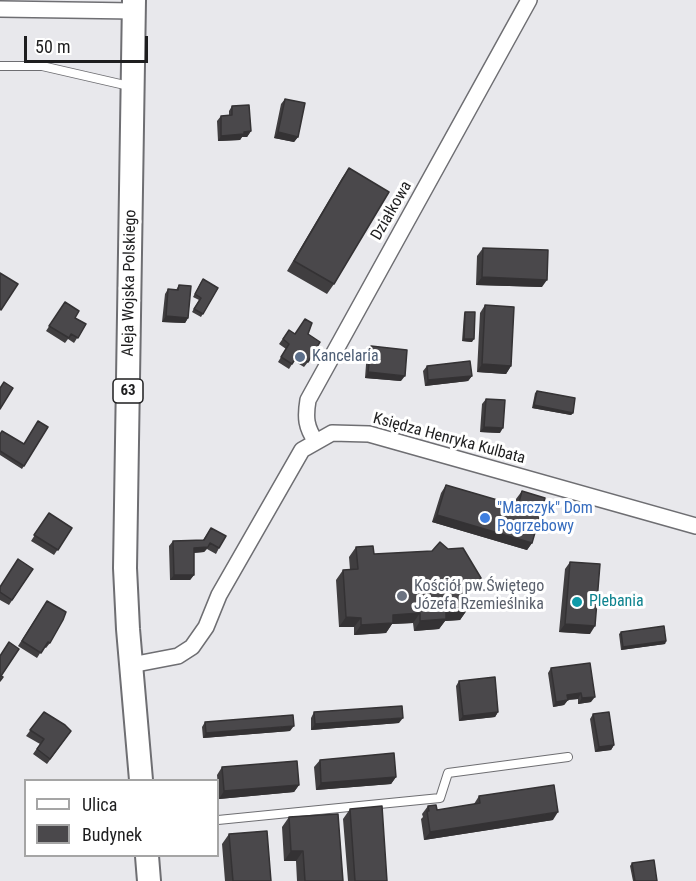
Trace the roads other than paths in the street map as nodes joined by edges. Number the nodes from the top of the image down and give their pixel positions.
1 (530, 0) edge
2 (134, 5) edge
3 (0, 9) edge
4 (0, 66) edge
5 (134, 87) junction
6 (316, 442) junction
7 (696, 526) edge
8 (131, 665) junction
9 (568, 757) dead end
10 (141, 779) edge
11 (219, 820) edge
12 (147, 857) edge
13 (149, 881) edge

1 - 6 street, Działkowa
2 - 3 street
2 - 5 main road, Aleja Wojska Polskiego / 63
4 - 5 lane
5 - 8 main road, Aleja Wojska Polskiego / 63
6 - 7 street, Księdza Henryka Kulbata
6 - 8 street, Księdza Henryka Kulbata
8 - 10 main road, Aleja Wojska Polskiego / 63
9 - 11 lane
12 - 13 main road

